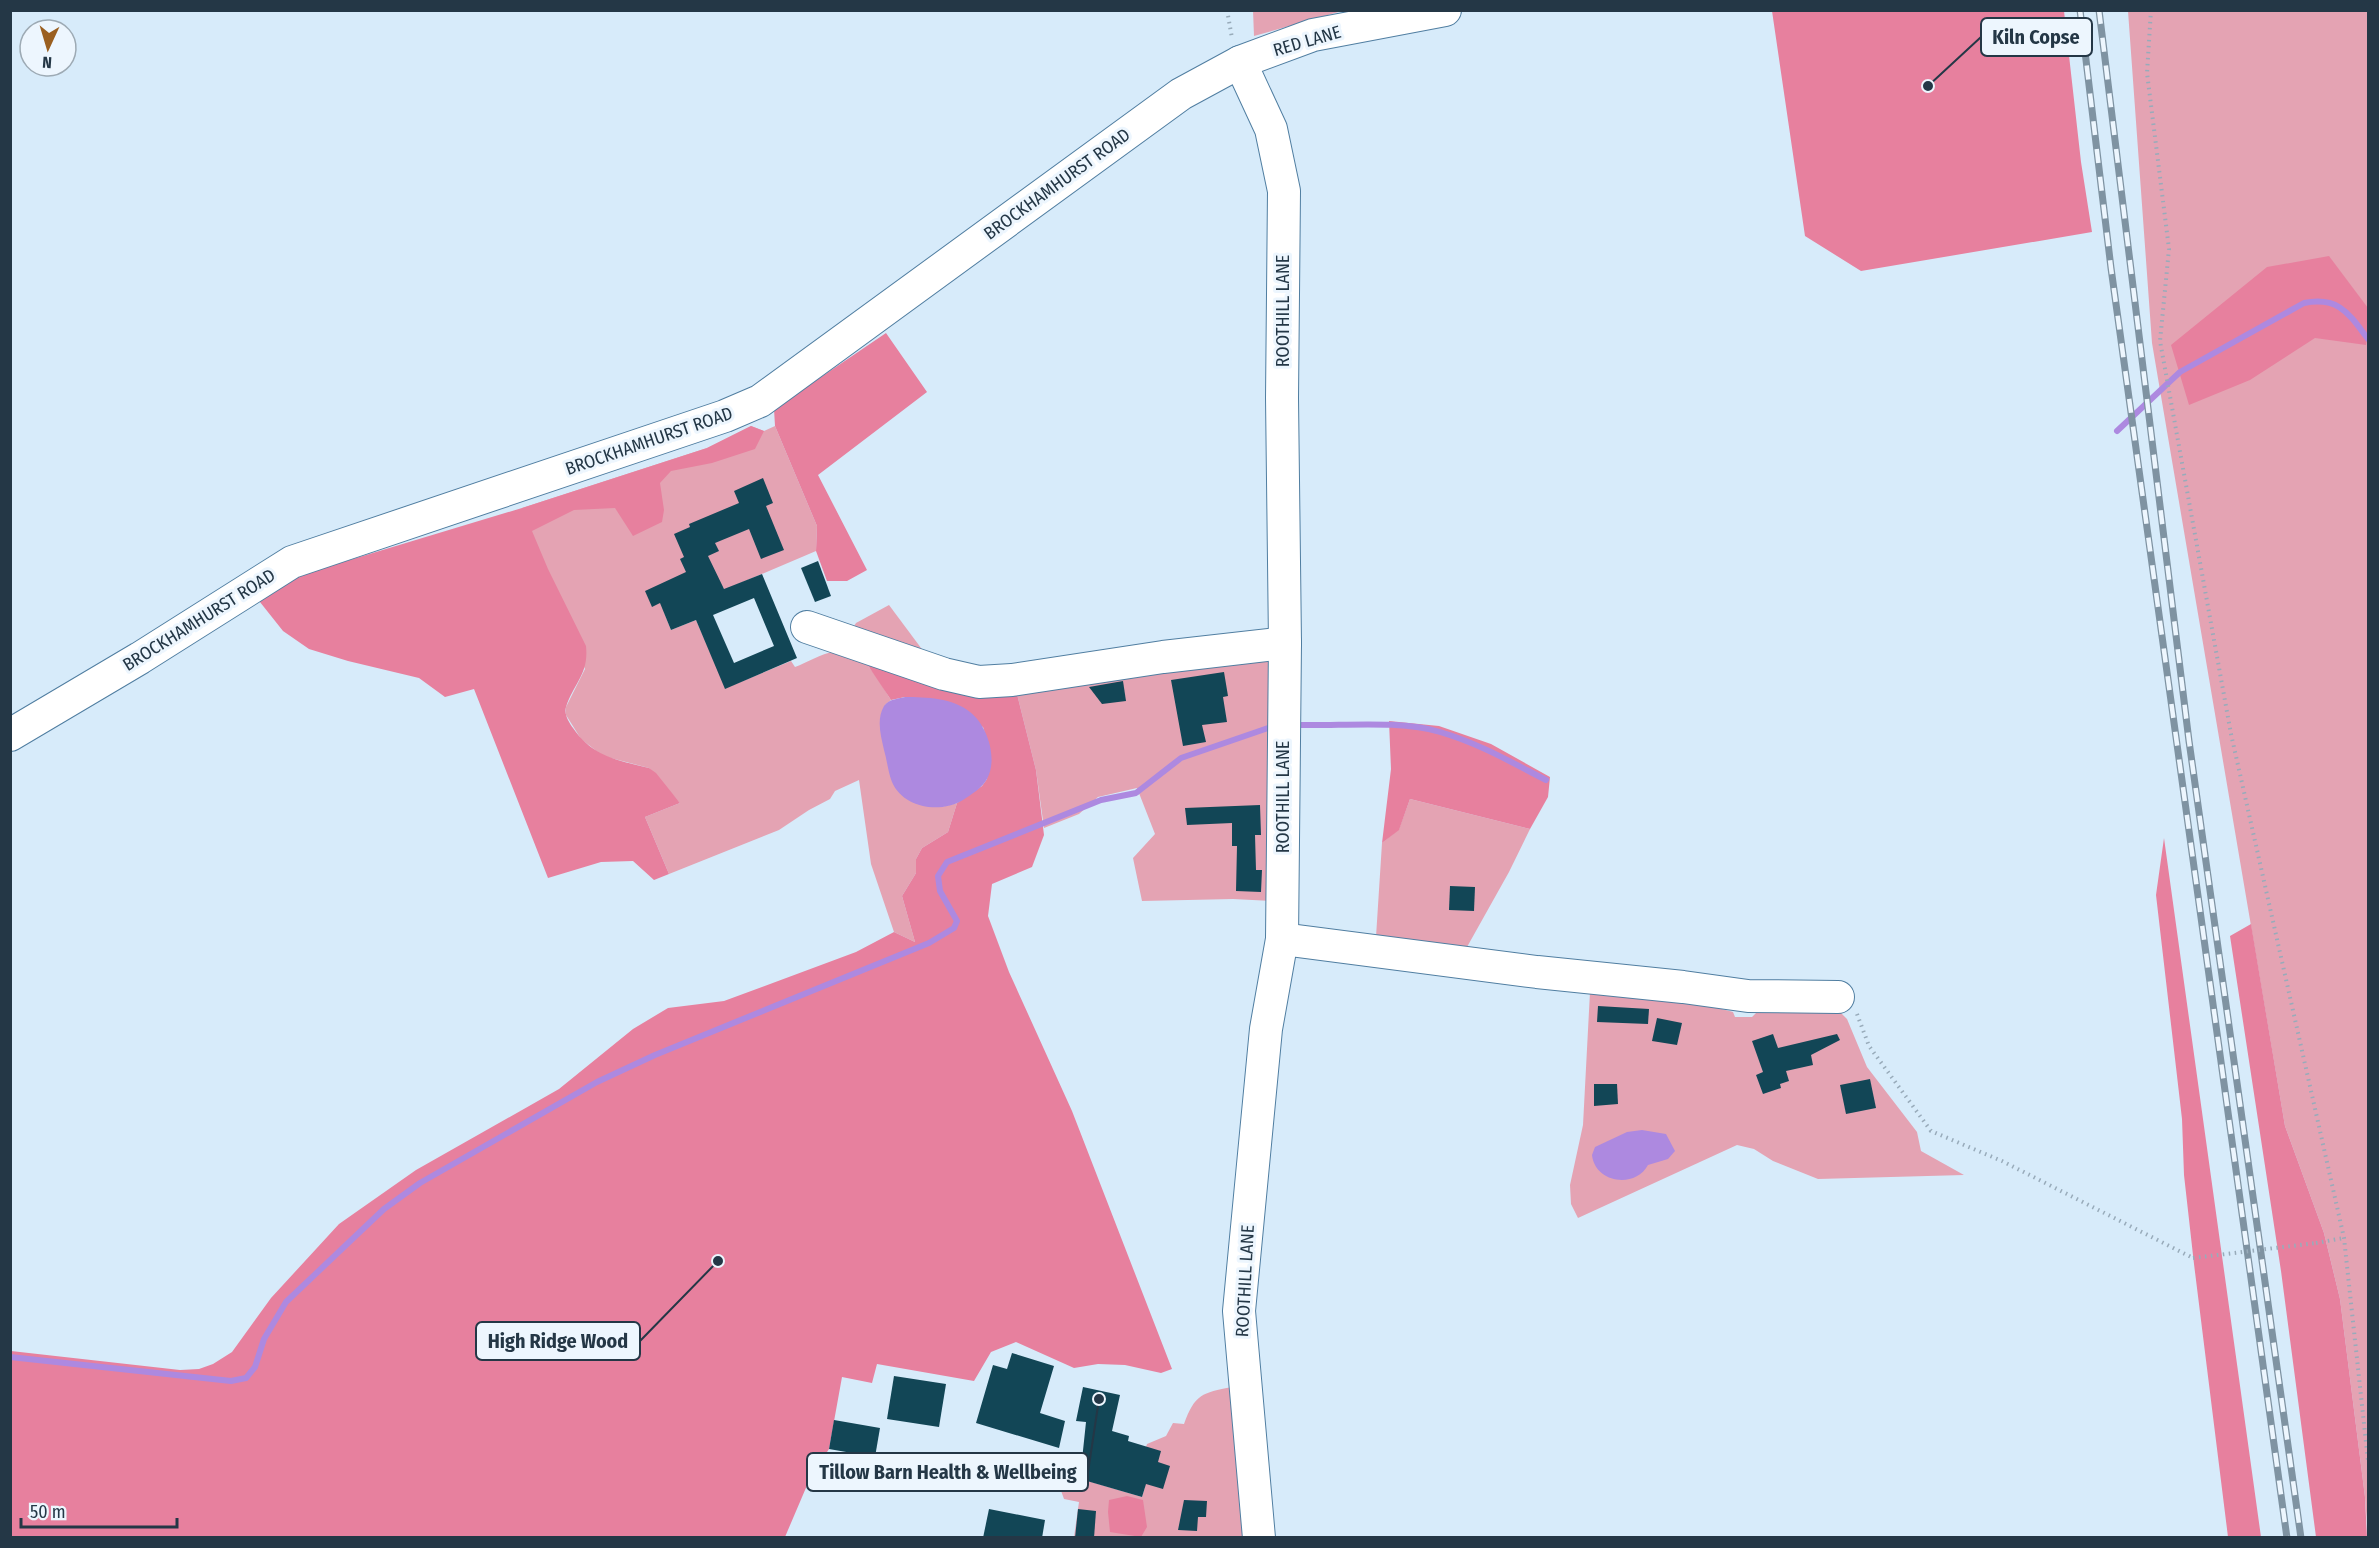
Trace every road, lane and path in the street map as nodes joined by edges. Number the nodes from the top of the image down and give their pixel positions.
1 (1445, 10) edge
2 (2151, 10) edge
3 (1240, 62) junction
4 (807, 627) dead end
5 (1285, 643) junction
6 (10, 735) edge
7 (1282, 939) junction
8 (1838, 996) joint
9 (2344, 1238) junction
10 (2368, 1461) edge
11 (1259, 1538) edge

1 - 3 street, RED LANE
2 - 9 path
3 - 5 street, ROOTHILL LANE
3 - 6 street, BROCKHAMHURST ROAD
4 - 5 street
5 - 7 street, ROOTHILL LANE
7 - 8 street
7 - 11 street, ROOTHILL LANE
8 - 9 path, bridge
9 - 10 path

